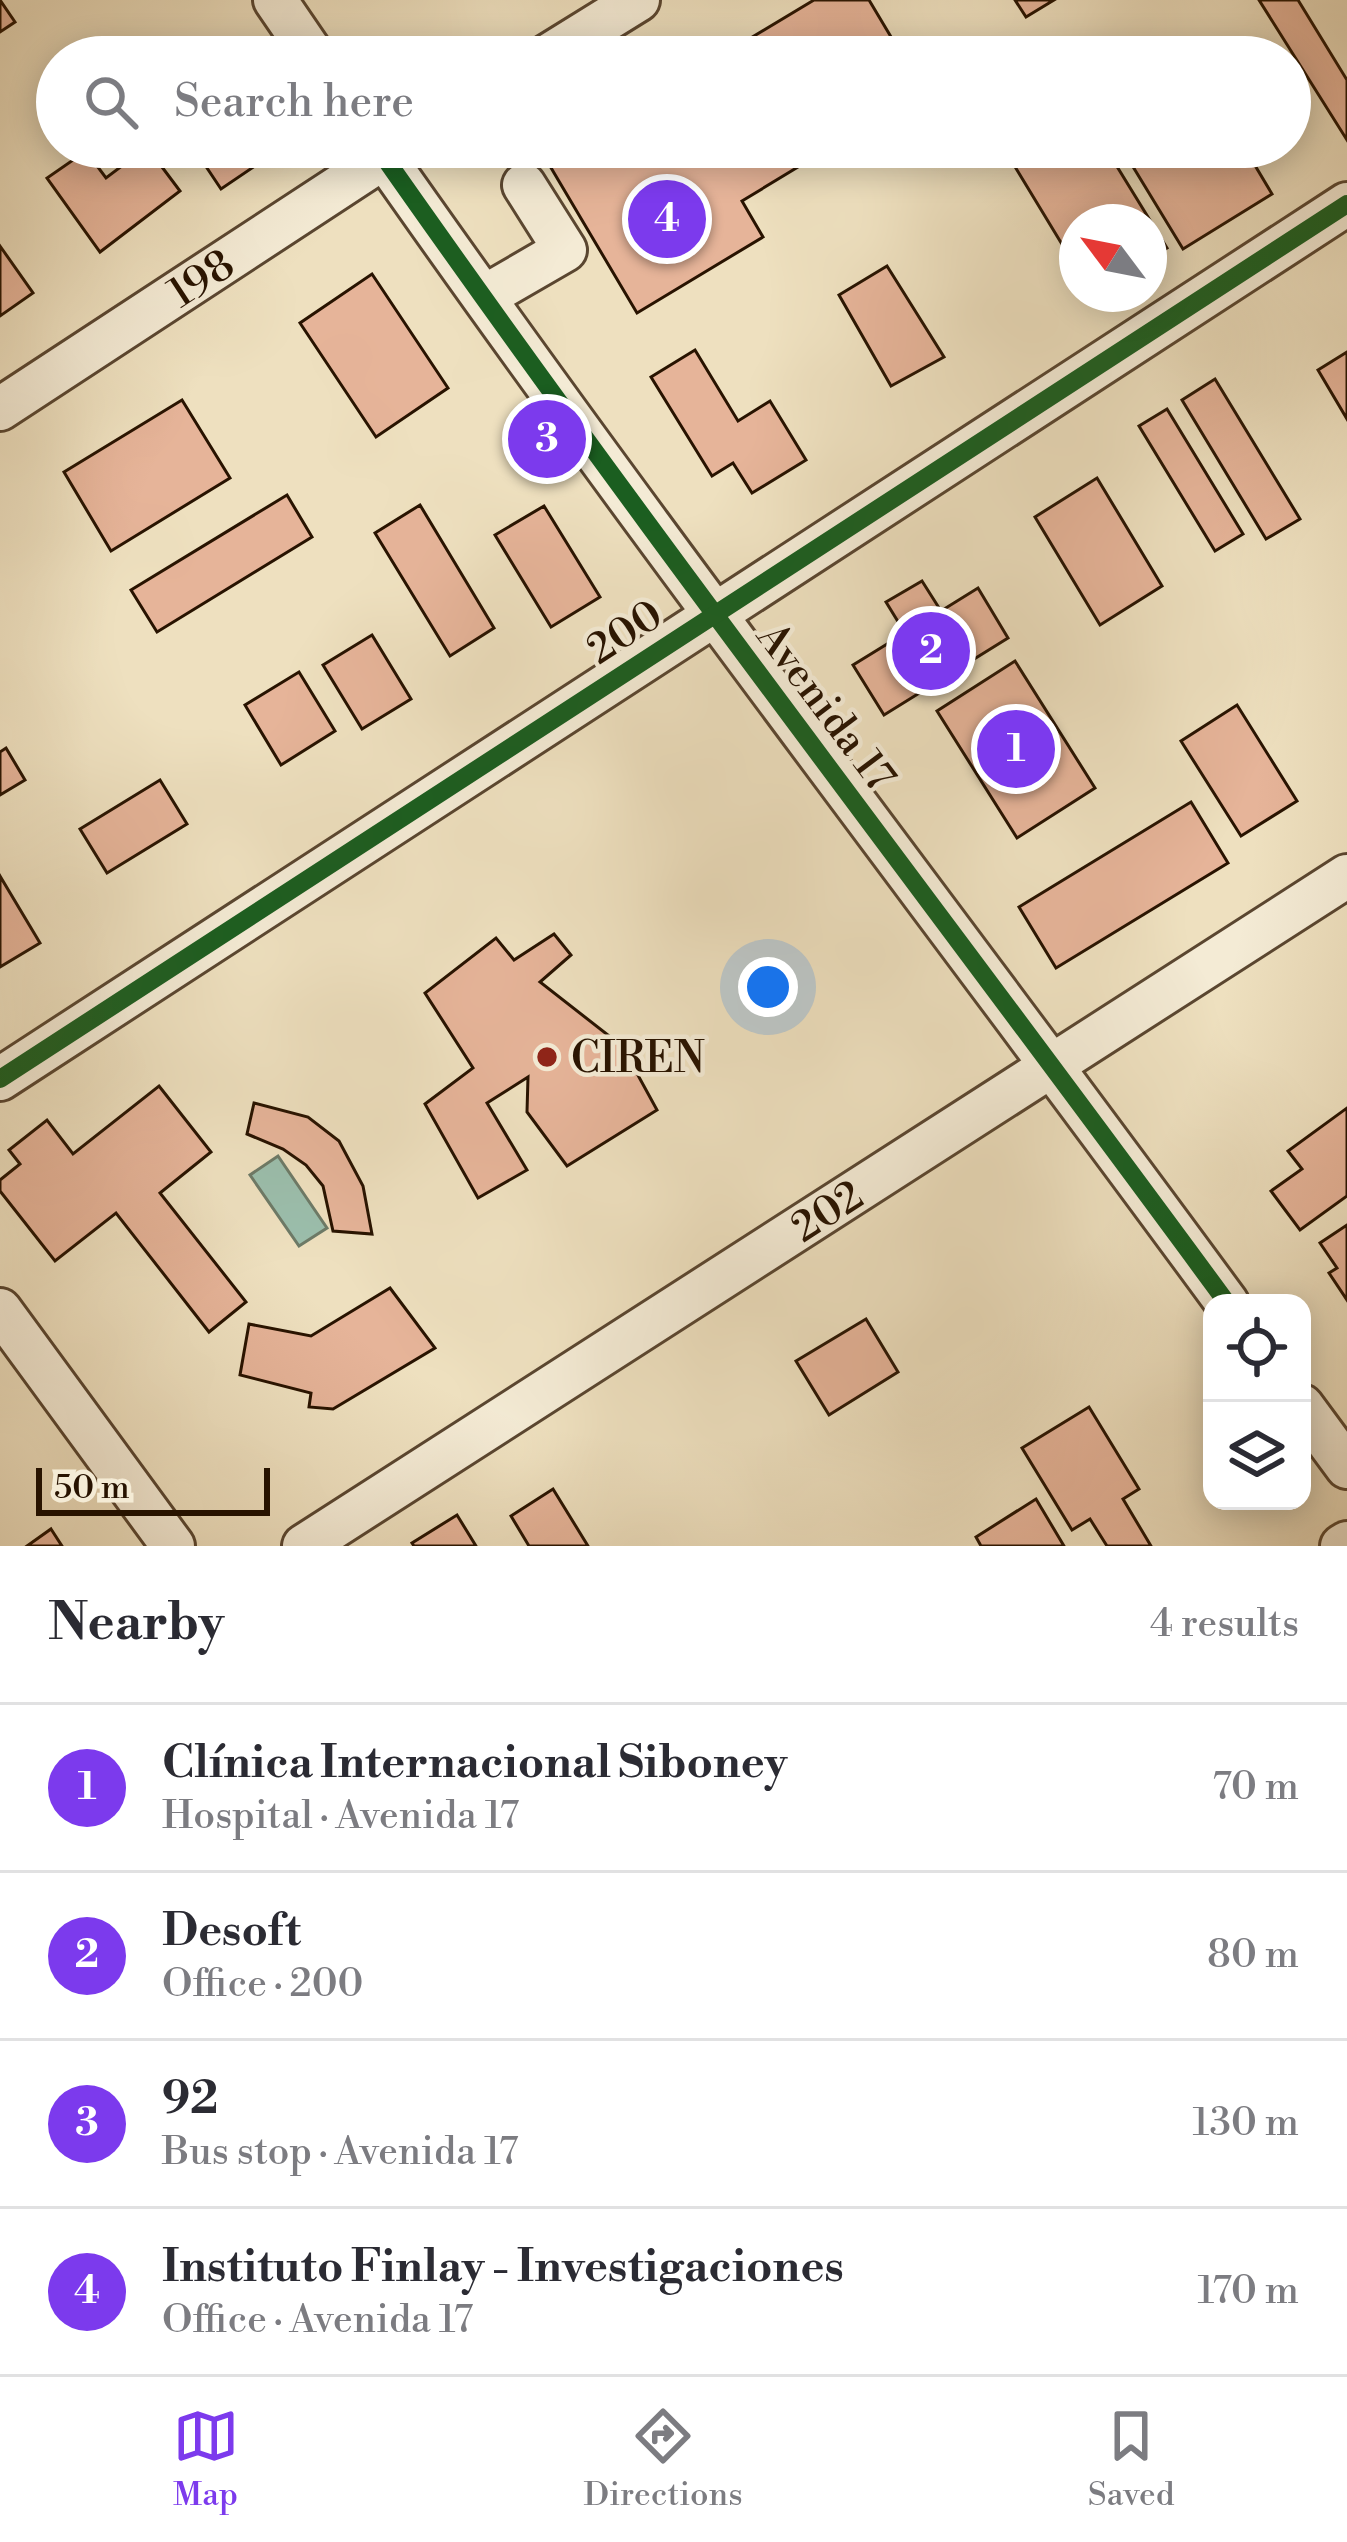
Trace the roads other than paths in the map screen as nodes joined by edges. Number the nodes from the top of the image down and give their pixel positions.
1 (275, 0) edge
2 (638, 0) edge
3 (300, 36) edge
4 (580, 36) edge
5 (360, 168) edge
6 (399, 168) edge
7 (524, 185) dead end
8 (1347, 204) edge
9 (484, 297) junction
10 (0, 409) edge
11 (714, 616) junction
12 (1345, 880) edge
13 (1052, 1064) junction
14 (0, 1079) edge
15 (1220, 1294) edge
16 (0, 1310) edge
17 (1311, 1418) edge
18 (1347, 1467) edge
19 (172, 1546) edge
20 (304, 1546) edge

1 - 3 street
2 - 4 street
5 - 10 street, 198
6 - 9 street, Avenida 17
7 - 9 street
8 - 11 street, 200
9 - 11 street, Avenida 17
11 - 13 street, Avenida 17
11 - 14 street, 200
12 - 13 street, 202
13 - 15 street, Avenida 17
13 - 20 street, 202
16 - 19 street
17 - 18 street

